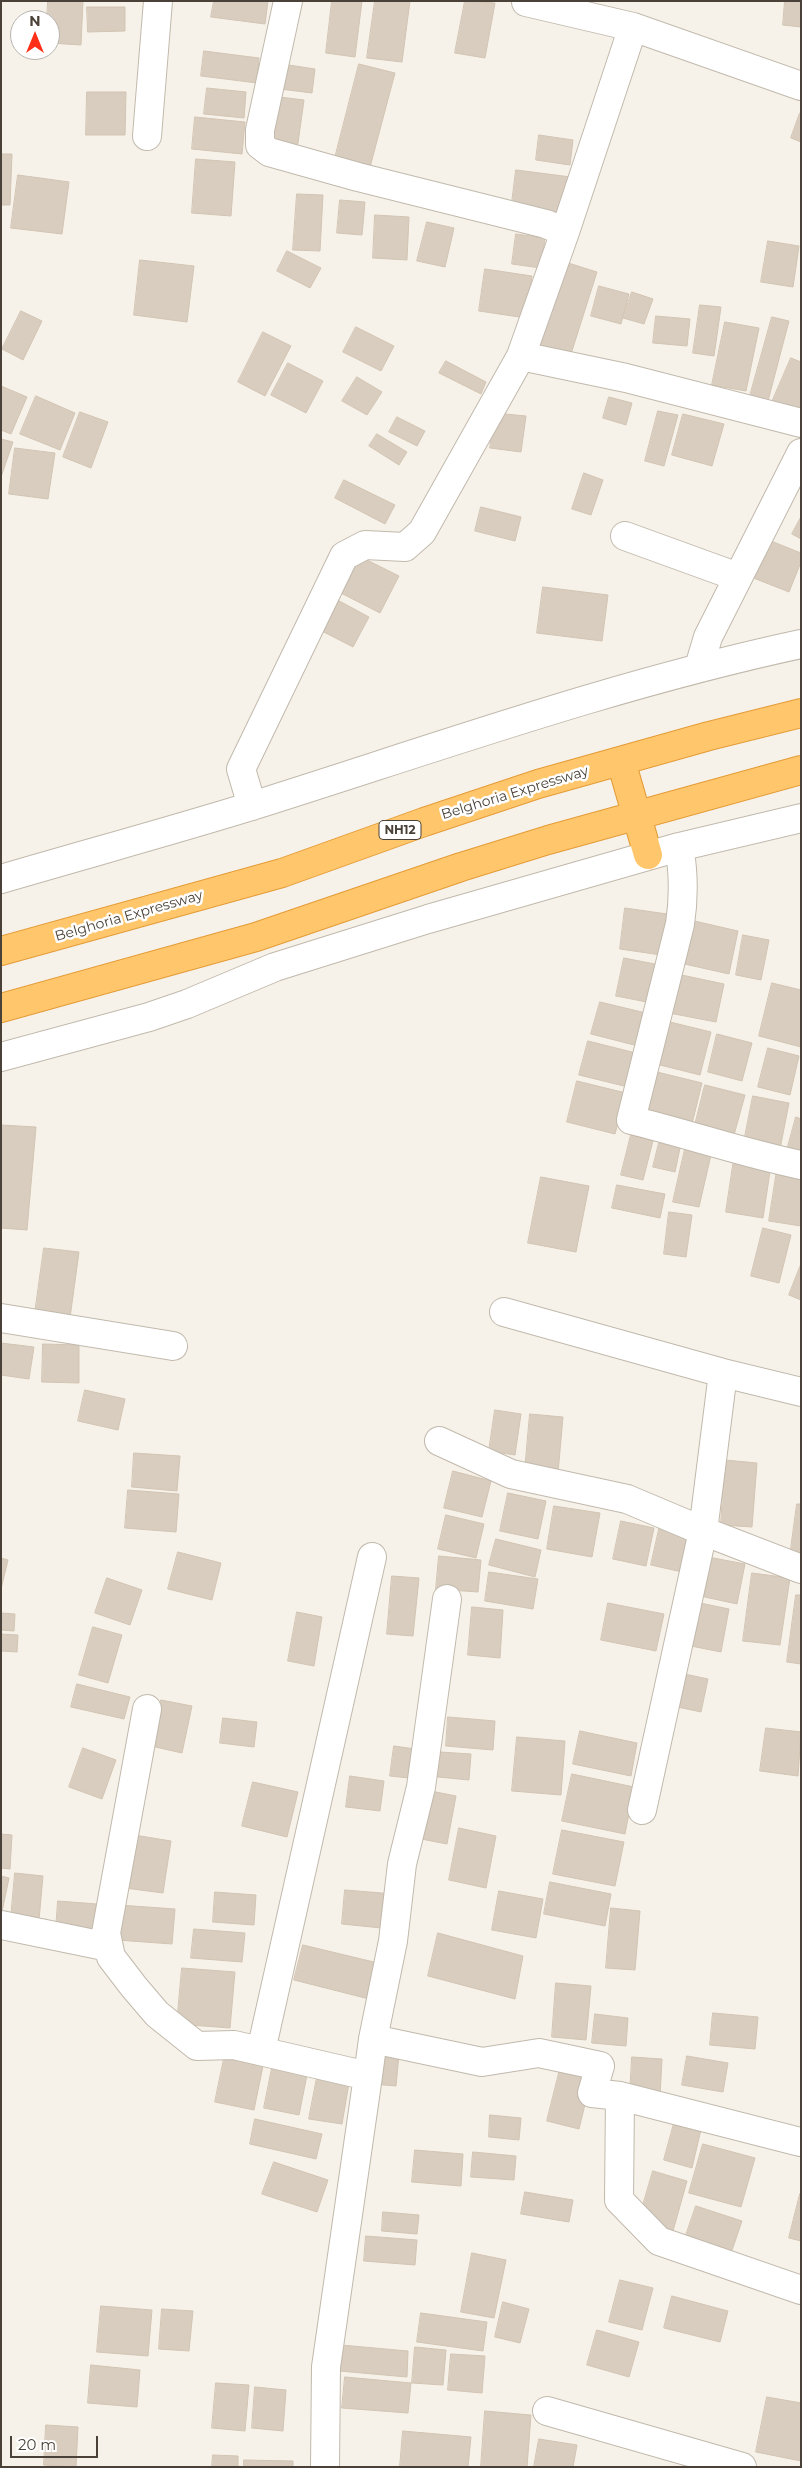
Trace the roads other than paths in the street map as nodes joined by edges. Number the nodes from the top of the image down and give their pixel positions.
1 (158, 1) edge
2 (288, 1) edge
3 (525, 1) edge
4 (633, 27) junction
5 (801, 86) edge
6 (146, 136) dead end
7 (565, 232) junction
8 (521, 356) junction
9 (801, 422) edge
10 (801, 453) edge
11 (625, 536) dead end
12 (738, 577) junction
13 (801, 644) edge
14 (699, 667) junction
15 (801, 713) edge
16 (621, 761) junction
17 (801, 770) edge
18 (252, 806) junction
19 (637, 817) junction
20 (801, 818) edge
21 (679, 847) junction
22 (648, 855) junction
23 (1, 878) edge
24 (1, 951) edge
25 (1, 1008) edge
26 (1, 1057) edge
27 (801, 1165) edge
28 (504, 1312) dead end
29 (1, 1318) edge
30 (172, 1346) dead end
31 (723, 1373) junction
32 (801, 1392) edge
33 (439, 1442) dead end
34 (703, 1531) junction
35 (372, 1557) dead end
36 (801, 1569) edge
37 (447, 1599) dead end
38 (146, 1709) dead end
39 (642, 1810) dead end
40 (1, 1925) edge
41 (109, 1948) junction
42 (373, 2039) junction
43 (261, 2051) junction
44 (368, 2076) junction
45 (620, 2096) junction
46 (800, 2142) edge
47 (801, 2290) edge
48 (547, 2410) dead end
49 (325, 2467) edge
50 (742, 2467) edge

1 - 6 street
2 - 7 street
3 - 4 street
4 - 5 street
4 - 7 street
7 - 8 street
8 - 9 street
8 - 18 street
10 - 12 street
11 - 12 street
12 - 14 street
13 - 14 street
14 - 18 street
15 - 16 highway, Belghoria Expressway / NH12
16 - 19 highway
16 - 24 highway, Belghoria Expressway / NH12
17 - 19 highway
18 - 23 street
19 - 22 highway
19 - 25 highway
20 - 21 street
21 - 22 street
21 - 27 street
22 - 26 street
28 - 31 street
29 - 30 street
31 - 32 street
31 - 34 street
33 - 34 street
34 - 36 street
34 - 39 street
35 - 43 street
37 - 42 street
38 - 41 street
40 - 41 street
41 - 43 street
42 - 44 street
42 - 45 street
43 - 44 street
44 - 49 street
45 - 46 street
45 - 47 street
48 - 50 street

